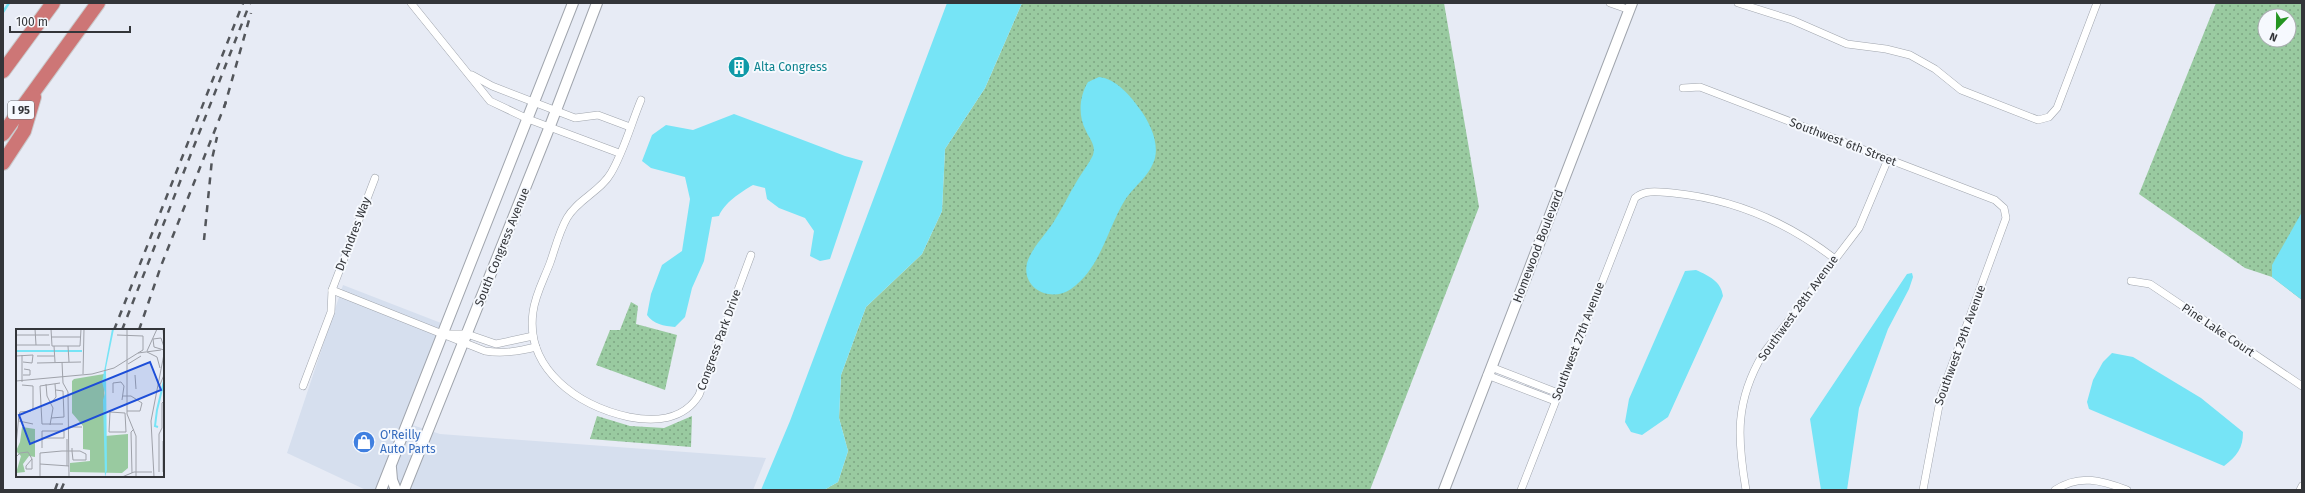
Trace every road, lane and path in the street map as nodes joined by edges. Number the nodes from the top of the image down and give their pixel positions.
1 (53, 3) edge
2 (98, 3) edge
3 (411, 3) edge
4 (573, 3) edge
5 (597, 3) edge
6 (1610, 3) edge
7 (1738, 3) edge
8 (2094, 5) edge
9 (1631, 7) edge
10 (6, 65) edge
11 (468, 73) junction
12 (38, 85) junction
13 (1683, 88) dead end
14 (641, 100) dead end
15 (534, 102) junction
16 (556, 110) junction
17 (528, 119) junction
18 (550, 126) junction
19 (630, 127) junction
20 (3, 134) edge
21 (619, 153) junction
22 (1888, 159) junction
23 (3, 162) edge
24 (375, 178) dead end
25 (2000, 203) joint
26 (750, 255) dead end
27 (1834, 259) junction
28 (2131, 281) dead end
29 (332, 290) junction
30 (443, 334) junction
31 (533, 336) junction
32 (465, 339) junction
33 (536, 347) junction
34 (1489, 371) junction
35 (303, 386) dead end
36 (2302, 386) edge
37 (1558, 393) junction
38 (1555, 401) junction
39 (391, 466) junction
40 (2302, 486) edge
41 (382, 490) edge
42 (396, 490) edge
43 (404, 490) edge
44 (1444, 490) edge
45 (1521, 490) edge
46 (1746, 490) edge
47 (1923, 490) edge
48 (2055, 490) edge
49 (2127, 490) edge
50 (2300, 490) edge

1 - 10 highway
2 - 12 highway, I 95
3 - 11 street
4 - 15 main road, South Congress Avenue
5 - 16 main road, South Congress Avenue
6 - 9 street
7 - 8 street
9 - 34 main road, Homewood Boulevard
11 - 15 street
11 - 17 street
12 - 20 highway, I 95
12 - 23 highway
13 - 22 street, Southwest 6th Street
14 - 19 street, Congress Park Drive
15 - 16 street
15 - 17 main road, South Congress Avenue
16 - 18 main road, South Congress Avenue
16 - 19 street
17 - 18 street
17 - 30 main road, South Congress Avenue
18 - 21 street
18 - 32 main road, South Congress Avenue
19 - 21 street, Congress Park Drive
21 - 31 street, Congress Park Drive
22 - 25 street, Southwest 6th Street
22 - 27 street, Southwest 28th Avenue
24 - 29 street, Dr Andres Way
25 - 47 street, Southwest 29th Avenue
26 - 33 street, Congress Park Drive
27 - 37 street, Southwest 27th Avenue
27 - 46 street, Southwest 28th Avenue
28 - 36 street, Pine Lake Court
29 - 30 street
29 - 35 street, Dr Andres Way
30 - 32 street
30 - 39 main road, South Congress Avenue
31 - 32 street
31 - 33 street, Congress Park Drive
32 - 33 street
32 - 43 main road, South Congress Avenue
34 - 37 street
34 - 38 street
34 - 44 main road, Homewood Boulevard
37 - 38 street, Southwest 27th Avenue
38 - 45 street, Southwest 27th Avenue
39 - 41 main road, South Congress Avenue
39 - 42 main road
40 - 50 street
48 - 49 street

